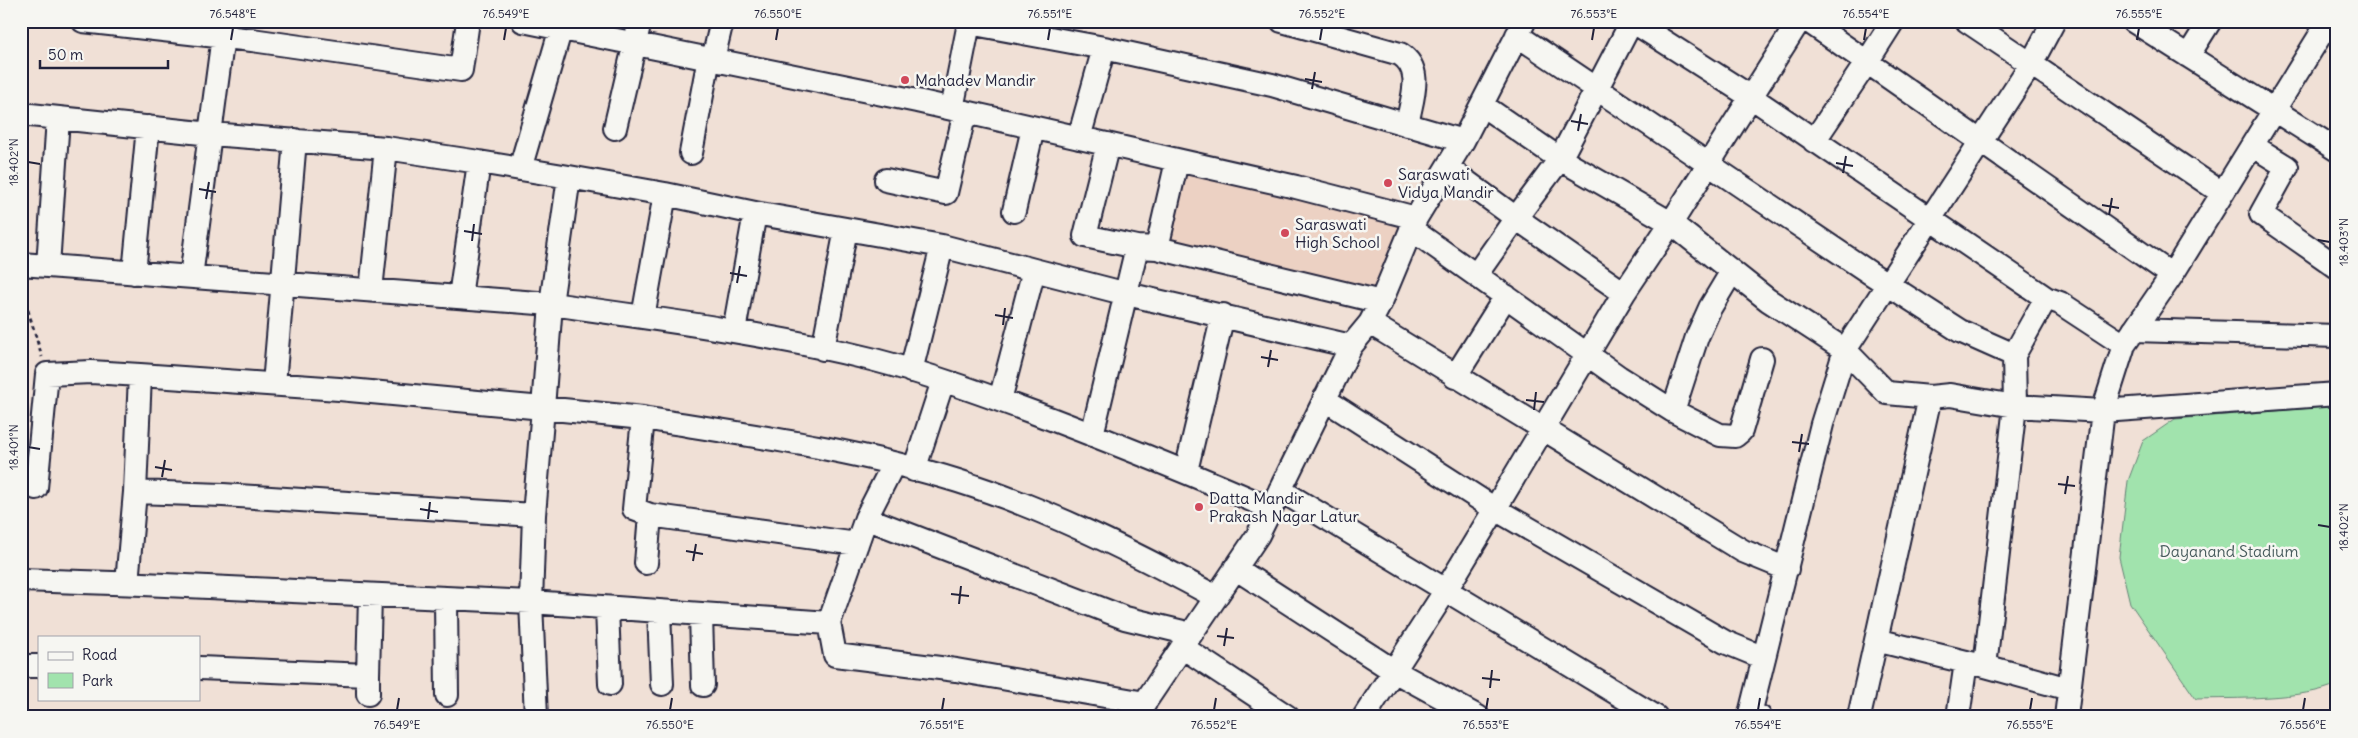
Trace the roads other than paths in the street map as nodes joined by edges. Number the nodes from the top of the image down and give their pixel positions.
1 (83, 21) edge
2 (468, 21) edge
3 (523, 21) edge
4 (640, 21) edge
5 (722, 21) edge
6 (1282, 21) edge
7 (1632, 21) edge
8 (1799, 21) edge
9 (1808, 21) edge
10 (1893, 21) edge
11 (1967, 21) edge
12 (2054, 21) edge
13 (2133, 21) edge
14 (2210, 21) edge
15 (965, 22) edge
16 (2329, 24) edge
17 (142, 25) edge
18 (562, 25) edge
19 (1521, 28) edge
20 (224, 29) edge
21 (635, 43) junction
22 (1104, 48) junction
23 (2188, 56) junction
24 (711, 58) junction
25 (1867, 62) junction
26 (2031, 64) junction
27 (1597, 89) junction
28 (1751, 97) junction
29 (1482, 104) junction
30 (2275, 110) junction
31 (958, 111) junction
32 (21, 114) edge
33 (58, 118) junction
34 (1407, 125) junction
35 (148, 127) junction
36 (615, 128) dead end
37 (1033, 128) junction
38 (211, 134) junction
39 (1079, 138) junction
40 (295, 140) junction
41 (1981, 140) junction
42 (1463, 141) junction
43 (1814, 141) junction
44 (1108, 144) junction
45 (2253, 146) junction
46 (386, 148) junction
47 (2337, 150) edge
48 (692, 153) dead end
49 (1560, 159) junction
50 (1177, 161) junction
51 (478, 162) junction
52 (1709, 164) junction
53 (1448, 168) junction
54 (520, 169) junction
55 (568, 176) junction
56 (886, 180) dead end
57 (2222, 193) junction
58 (665, 194) junction
59 (1014, 211) dead end
60 (755, 213) junction
61 (1516, 218) junction
62 (1930, 219) junction
63 (1671, 223) junction
64 (1414, 224) junction
65 (846, 229) junction
66 (942, 246) junction
67 (1147, 247) junction
68 (21, 264) edge
69 (48, 266) junction
70 (2337, 267) edge
71 (1034, 270) junction
72 (134, 273) junction
73 (1731, 273) junction
74 (1476, 275) junction
75 (2172, 275) junction
76 (192, 277) junction
77 (284, 284) junction
78 (1887, 284) junction
79 (371, 290) junction
80 (1624, 293) junction
81 (1127, 294) junction
82 (1506, 296) junction
83 (460, 297) junction
84 (2046, 298) junction
85 (1382, 302) junction
86 (551, 304) junction
87 (1223, 315) junction
88 (644, 317) junction
89 (1370, 323) junction
90 (734, 331) junction
91 (2337, 336) edge
92 (2129, 337) junction
93 (1352, 346) junction
94 (823, 349) junction
95 (1845, 350) junction
96 (1587, 354) junction
97 (2014, 355) junction
98 (1762, 359) dead end
99 (911, 371) junction
100 (140, 375) junction
101 (1455, 377) junction
102 (943, 381) junction
103 (274, 384) junction
104 (2337, 394) edge
105 (1930, 397) junction
106 (1324, 399) junction
107 (1000, 400) junction
108 (2015, 406) junction
109 (543, 408) junction
110 (1673, 411) junction
111 (2103, 411) junction
112 (643, 418) junction
113 (1542, 428) junction
114 (1092, 435) junction
115 (904, 467) junction
116 (1186, 471) junction
117 (36, 488) dead end
118 (135, 492) junction
119 (1275, 499) junction
120 (1495, 509) junction
121 (650, 515) junction
122 (534, 516) junction
123 (866, 518) junction
124 (857, 544) junction
125 (646, 563) dead end
126 (1235, 568) junction
127 (1787, 568) junction
128 (21, 580) edge
129 (127, 583) junction
130 (1446, 590) junction
131 (370, 596) junction
132 (1216, 598) junction
133 (446, 600) junction
134 (531, 602) junction
135 (607, 608) junction
136 (659, 612) junction
137 (701, 615) junction
138 (829, 623) junction
139 (1876, 640) junction
140 (1186, 641) junction
141 (1764, 658) junction
142 (1976, 664) junction
143 (21, 666) edge
144 (38, 666) edge
145 (200, 668) edge
146 (1394, 671) junction
147 (610, 684) dead end
148 (662, 684) dead end
149 (703, 685) dead end
150 (2069, 689) junction
151 (447, 695) dead end
152 (1140, 710) edge
153 (1753, 716) edge
154 (536, 717) edge
155 (1288, 717) edge
156 (1364, 717) edge
157 (1478, 717) edge
158 (1656, 717) edge
159 (1859, 717) edge
160 (1958, 717) edge
161 (2066, 717) edge

1 - 17 street
2 - 20 street
3 - 18 street
4 - 21 street
5 - 24 street
6 - 34 street
7 - 27 street
7 - 28 street
8 - 28 street
9 - 25 street
10 - 25 street
11 - 26 street
12 - 26 street
13 - 23 street
14 - 23 street
15 - 22 street
15 - 31 street
16 - 30 street
17 - 20 street
18 - 21 street
18 - 54 street
19 - 27 street
19 - 29 street
20 - 38 street
21 - 24 street
21 - 36 street
22 - 34 street
22 - 39 street
23 - 30 street
24 - 31 street
24 - 48 street
25 - 41 street
25 - 43 street
26 - 41 street
26 - 57 street
27 - 49 street
27 - 52 street
28 - 43 street
28 - 52 street
29 - 42 street
29 - 49 street
30 - 45 street
30 - 47 street
31 - 37 street
31 - 56 street
32 - 33 street
33 - 35 street
33 - 69 street
34 - 42 street
35 - 38 street
35 - 72 street
37 - 39 street
37 - 59 street
38 - 40 street
38 - 76 street
39 - 44 street
40 - 46 street
40 - 77 street
41 - 62 street
41 - 75 street
42 - 53 street
43 - 62 street
44 - 50 street
44 - 67 street
45 - 57 street
45 - 70 street
46 - 51 street
46 - 79 street
49 - 61 street
49 - 63 street
50 - 64 street
50 - 67 street
51 - 54 street
51 - 83 street
52 - 63 street
52 - 78 street
53 - 61 street
53 - 64 street
54 - 55 street
55 - 58 street
55 - 86 street
57 - 75 street
58 - 60 street
58 - 88 street
60 - 65 street
60 - 90 street
61 - 74 street
61 - 80 street
62 - 78 street
62 - 84 street
63 - 73 street
63 - 80 street
64 - 74 street
64 - 85 street
65 - 66 street
65 - 94 street
66 - 71 street
66 - 99 street
67 - 81 street
67 - 85 street
68 - 69 street
69 - 72 street
71 - 81 street
71 - 107 street
72 - 76 street
73 - 95 street
73 - 110 street
74 - 82 street
75 - 92 street
76 - 77 street
77 - 79 street
77 - 103 street
78 - 95 street
78 - 97 street
79 - 83 street
80 - 96 street
81 - 87 street
81 - 114 street
82 - 96 street
82 - 101 street
83 - 86 street
84 - 92 street
84 - 97 street
85 - 89 street
86 - 88 street
86 - 109 street
87 - 93 street
87 - 116 street
88 - 90 street
89 - 93 street
89 - 101 street
90 - 94 street
91 - 92 street
92 - 111 street
93 - 106 street
94 - 99 street
95 - 105 street
95 - 127 street
96 - 110 street
96 - 113 street
97 - 108 street
98 - 110 street
99 - 102 street
100 - 103 street
100 - 117 street
100 - 118 street
101 - 113 street
102 - 107 street
102 - 115 street
103 - 109 street
104 - 111 street
105 - 108 street
105 - 139 street
106 - 119 street
106 - 120 street
107 - 114 street
108 - 111 street
108 - 142 street
109 - 112 street
109 - 122 street
111 - 150 street
112 - 115 street
112 - 121 street
113 - 120 street
113 - 127 street
114 - 116 street
115 - 123 street
115 - 132 street
116 - 119 street
118 - 122 street
118 - 129 street
119 - 126 street
119 - 130 street
120 - 130 street
120 - 141 street
121 - 124 street
121 - 125 street
122 - 134 street
123 - 124 street
123 - 140 street
124 - 138 street
126 - 132 street
126 - 146 street
127 - 141 street
128 - 129 street
129 - 131 street
130 - 146 street
130 - 158 street
131 - 133 street
131 - 145 street
132 - 140 street
133 - 134 street
133 - 151 street
134 - 135 street
134 - 154 street
135 - 136 street
135 - 147 street
136 - 137 street
136 - 148 street
137 - 138 street
137 - 149 street
138 - 152 street
139 - 142 street
139 - 159 street
140 - 152 street
140 - 155 street
141 - 153 street
142 - 150 street
142 - 160 street
143 - 144 street
146 - 156 street
146 - 157 street
150 - 161 street

